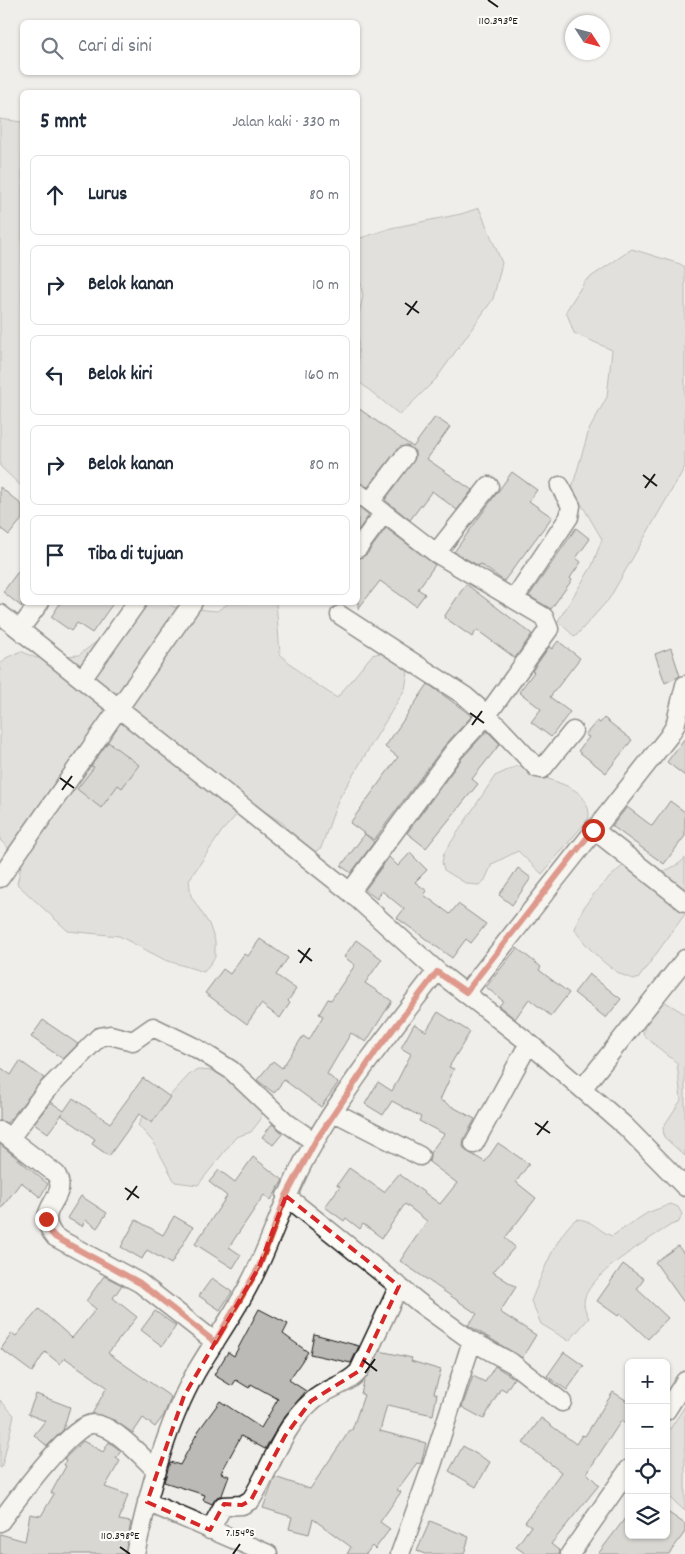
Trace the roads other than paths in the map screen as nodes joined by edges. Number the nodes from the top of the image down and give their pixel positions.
1 (405, 456) dead end
2 (489, 486) dead end
3 (560, 486) dead end
4 (364, 497) edge
5 (384, 513) junction
6 (360, 545) edge
7 (436, 553) junction
8 (514, 598) junction
9 (38, 605) edge
10 (135, 605) edge
11 (189, 605) edge
12 (0, 614) edge
13 (340, 615) dead end
14 (20, 629) junction
15 (83, 678) junction
16 (685, 685) edge
17 (120, 708) junction
18 (487, 715) junction
19 (573, 731) dead end
20 (593, 830) junction
21 (0, 878) edge
22 (350, 892) junction
23 (685, 902) edge
24 (685, 959) edge
25 (437, 972) junction
26 (466, 992) junction
27 (529, 1043) junction
28 (582, 1089) junction
29 (334, 1112) junction
30 (5, 1134) edge
31 (315, 1142) junction
32 (474, 1144) dead end
33 (420, 1156) dead end
34 (685, 1187) edge
35 (286, 1196) junction
36 (398, 1286) junction
37 (472, 1341) junction
38 (215, 1342) junction
39 (685, 1381) edge
40 (562, 1402) dead end
41 (670, 1405) edge
42 (157, 1471) junction
43 (625, 1475) edge
44 (147, 1502) junction
45 (0, 1522) edge
46 (210, 1530) junction
47 (135, 1554) edge
48 (268, 1554) edge
49 (400, 1554) edge
50 (570, 1554) edge

1 - 4 street
2 - 7 street
3 - 8 street
4 - 5 street
5 - 6 street
5 - 7 street
7 - 8 street
8 - 18 street
9 - 14 street
10 - 15 street
11 - 17 street
12 - 14 street
13 - 18 street
14 - 15 street
15 - 17 street
16 - 20 street
17 - 21 street
17 - 22 street
18 - 19 street
18 - 22 street
20 - 23 street
20 - 26 street
22 - 25 street
24 - 28 street
25 - 26 street
25 - 29 street
26 - 27 street
27 - 28 street
27 - 32 street
28 - 34 street
29 - 31 street
29 - 33 street
30 - 31 street
30 - 38 street
31 - 35 street
35 - 36 street
35 - 38 street
36 - 37 street
36 - 46 street
37 - 40 street
37 - 49 street
38 - 42 street
39 - 41 street
42 - 44 street
42 - 45 street
43 - 50 street
44 - 46 street
44 - 47 street
46 - 48 street

